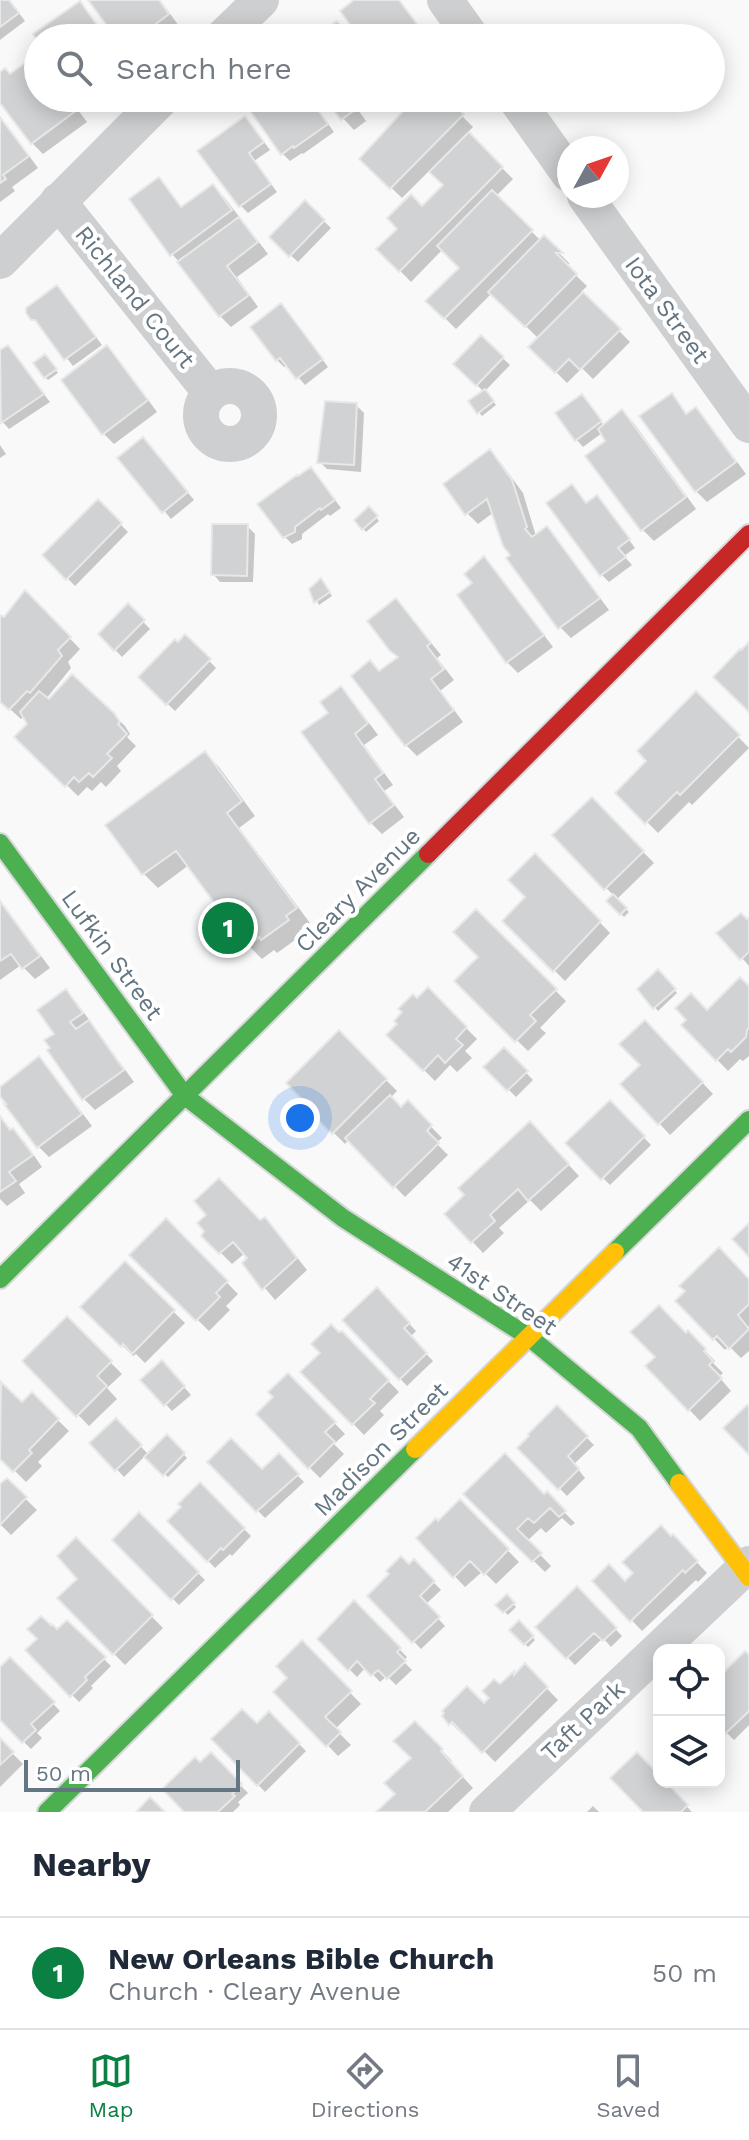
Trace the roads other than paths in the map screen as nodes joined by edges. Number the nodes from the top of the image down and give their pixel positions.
1 (261, 0) edge
2 (445, 0) edge
3 (236, 24) edge
4 (462, 24) edge
5 (148, 112) edge
6 (525, 112) edge
7 (557, 157) edge
8 (58, 201) junction
9 (594, 208) edge
10 (0, 261) edge
11 (211, 393) dead end
12 (749, 425) edge
13 (749, 534) edge
14 (0, 843) edge
15 (185, 1096) junction
16 (749, 1120) edge
17 (0, 1279) edge
18 (529, 1337) junction
19 (747, 1570) edge
20 (47, 1812) edge
21 (487, 1812) edge

1 - 3 street
2 - 4 street
5 - 8 street
6 - 7 street
8 - 10 street
8 - 11 street, Richland Court
9 - 12 street, Iota Street
13 - 15 street, Cleary Avenue
14 - 15 street, Lufkin Street
15 - 17 street, Cleary Avenue
15 - 18 street, 41st Street
16 - 18 street, Madison Street
18 - 19 street, 41st Street
18 - 20 street, Madison Street
19 - 21 street, Taft Park

